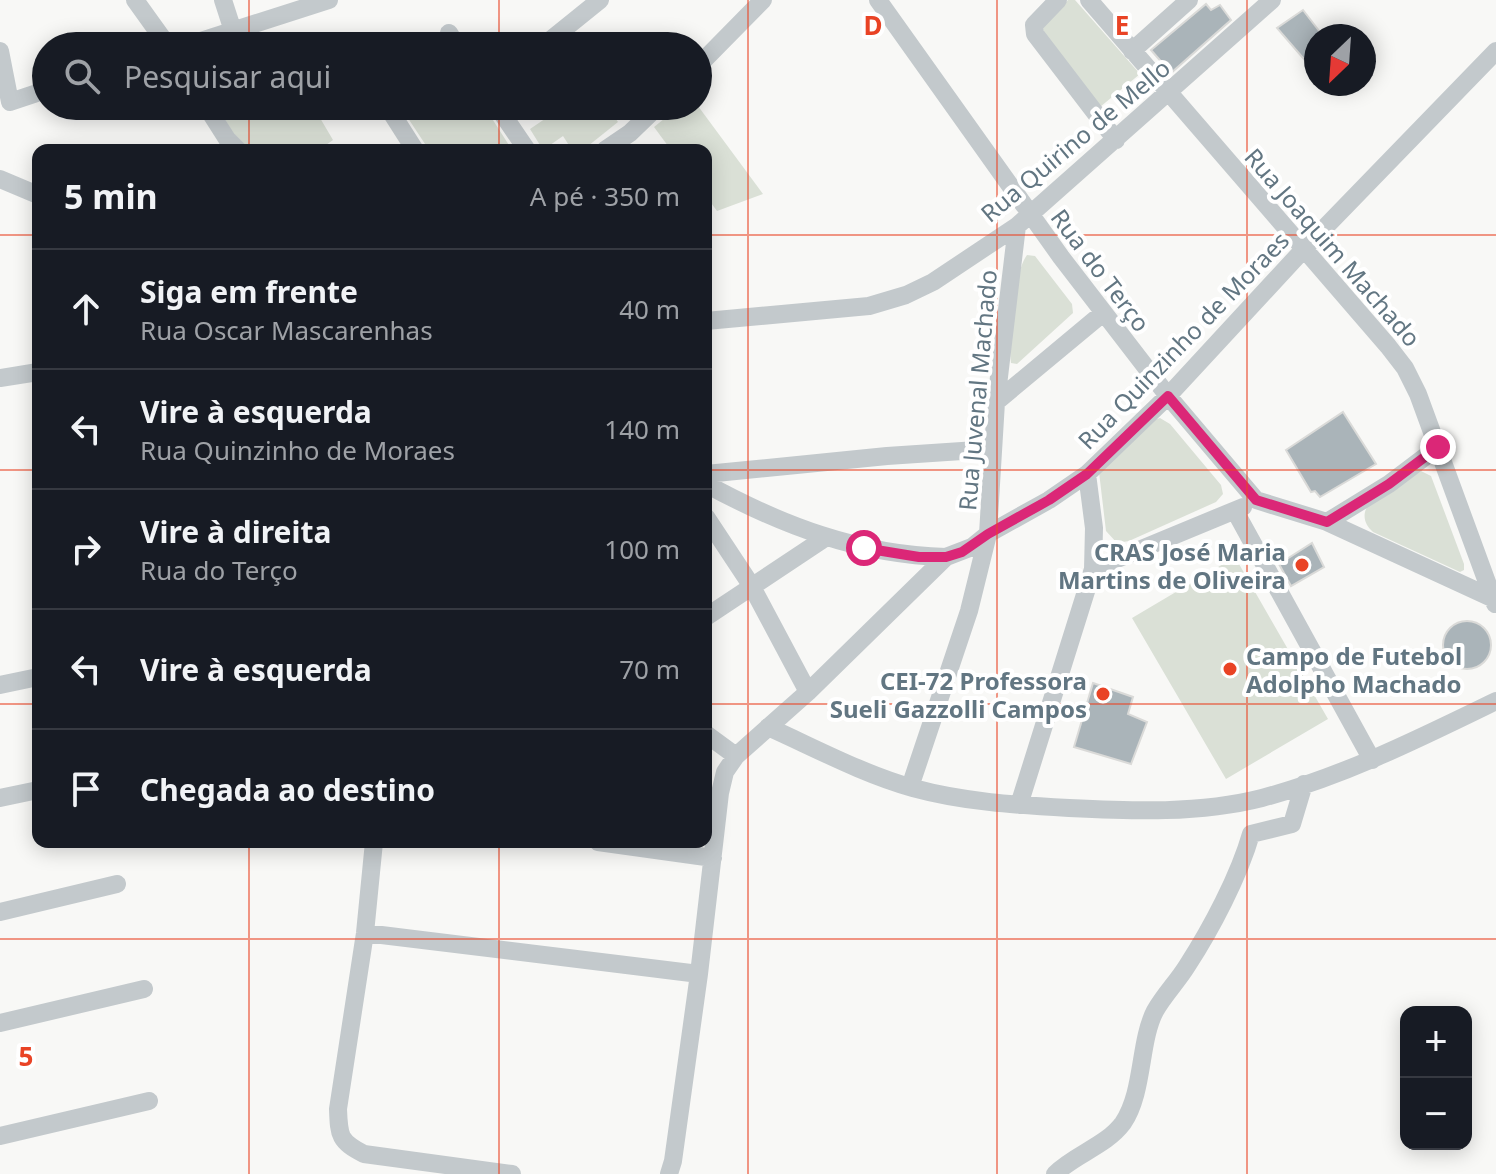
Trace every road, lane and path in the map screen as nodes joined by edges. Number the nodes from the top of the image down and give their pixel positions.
1 (135, 0) edge
2 (223, 0) edge
3 (329, 0) edge
4 (600, 0) edge
5 (763, 0) edge
6 (878, 0) edge
7 (1058, 0) edge
8 (1089, 0) edge
9 (1189, 0) edge
10 (1272, 0) edge
11 (233, 31) junction
12 (158, 32) edge
13 (230, 32) edge
14 (560, 32) edge
15 (0, 51) edge
16 (1132, 51) junction
17 (1496, 51) edge
18 (712, 52) edge
19 (1168, 93) junction
20 (32, 95) edge
21 (215, 120) edge
22 (396, 120) edge
23 (507, 120) edge
24 (643, 120) edge
25 (1116, 140) junction
26 (232, 144) edge
27 (411, 144) edge
28 (523, 144) edge
29 (614, 144) edge
30 (0, 179) edge
31 (32, 196) edge
32 (1024, 220) junction
33 (1304, 249) junction
34 (1103, 313) junction
35 (712, 320) edge
36 (32, 373) edge
37 (0, 378) edge
38 (1168, 396) junction
39 (996, 402) junction
40 (1438, 447) junction
41 (992, 449) junction
42 (712, 473) edge
43 (1087, 474) junction
44 (712, 487) edge
45 (1256, 500) junction
46 (1235, 511) junction
47 (1327, 522) junction
48 (712, 526) edge
49 (988, 534) junction
50 (825, 538) junction
51 (1476, 555) junction
52 (946, 557) junction
53 (1093, 569) junction
54 (1456, 583) junction
55 (751, 585) junction
56 (1494, 602) edge
57 (712, 613) edge
58 (32, 678) edge
59 (0, 685) edge
60 (808, 692) junction
61 (1496, 701) edge
62 (768, 727) junction
63 (712, 738) edge
64 (736, 756) junction
65 (1372, 760) junction
66 (1304, 784) junction
67 (910, 787) junction
68 (32, 791) edge
69 (0, 798) edge
70 (1019, 805) junction
71 (373, 848) edge
72 (641, 848) edge
73 (713, 858) junction
74 (117, 884) dead end
75 (0, 912) edge
76 (365, 933) junction
77 (699, 974) junction
78 (144, 989) dead end
79 (0, 1023) edge
80 (149, 1101) dead end
81 (0, 1136) edge
82 (512, 1174) edge
83 (669, 1174) edge
84 (1055, 1174) edge

1 - 12 street
2 - 11 street
3 - 11 street
4 - 14 street
5 - 18 street
6 - 32 street, Rua do Terço
7 - 25 street
8 - 16 street, Rua Joaquim Machado
9 - 16 street
10 - 19 street, Rua Quirino de Mello
11 - 13 street
15 - 20 street
16 - 19 street, Rua Joaquim Machado
17 - 33 street, Rua Quinzinho de Moraes
19 - 25 street, Rua Quirino de Mello
19 - 33 street, Rua Joaquim Machado
21 - 26 street
22 - 27 street
23 - 28 street
24 - 29 street
25 - 32 street, Rua Quirino de Mello
30 - 31 street
32 - 34 street, Rua do Terço
32 - 35 street, Rua Quirino de Mello
32 - 39 street, Rua Juvenal Machado
33 - 38 street, Rua Quinzinho de Moraes
33 - 40 street, Rua Joaquim Machado
34 - 38 street, Rua do Terço
34 - 39 street
36 - 37 street
38 - 43 street, Rua Quinzinho de Moraes
38 - 45 street, Rua do Terço
39 - 41 street, Rua Juvenal Machado
40 - 47 street
40 - 51 street, Rua Joaquim Machado
41 - 42 street
41 - 49 street, Rua Juvenal Machado
43 - 49 street, Rua Quinzinho de Moraes
43 - 53 street
44 - 50 street
45 - 46 street
45 - 47 street
46 - 53 street
46 - 65 street
47 - 54 street
48 - 55 street
49 - 52 street, Rua Quinzinho de Moraes
49 - 67 street, Rua Juvenal Machado
50 - 52 street
50 - 55 street
51 - 54 street
51 - 56 street, Rua Joaquim Machado
52 - 60 street, Rua Quinzinho de Moraes
53 - 70 street
54 - 56 street
55 - 57 street
55 - 60 street
58 - 59 street
60 - 62 street, Rua Quinzinho de Moraes
61 - 65 street
62 - 64 street, Rua Quinzinho de Moraes
62 - 67 street
63 - 64 street
64 - 73 street
65 - 66 street
66 - 70 street
66 - 84 street
67 - 70 street
68 - 69 street
71 - 76 street
72 - 73 street
73 - 77 street
74 - 75 street
76 - 77 street
76 - 82 street
77 - 83 street
78 - 79 street
80 - 81 street

